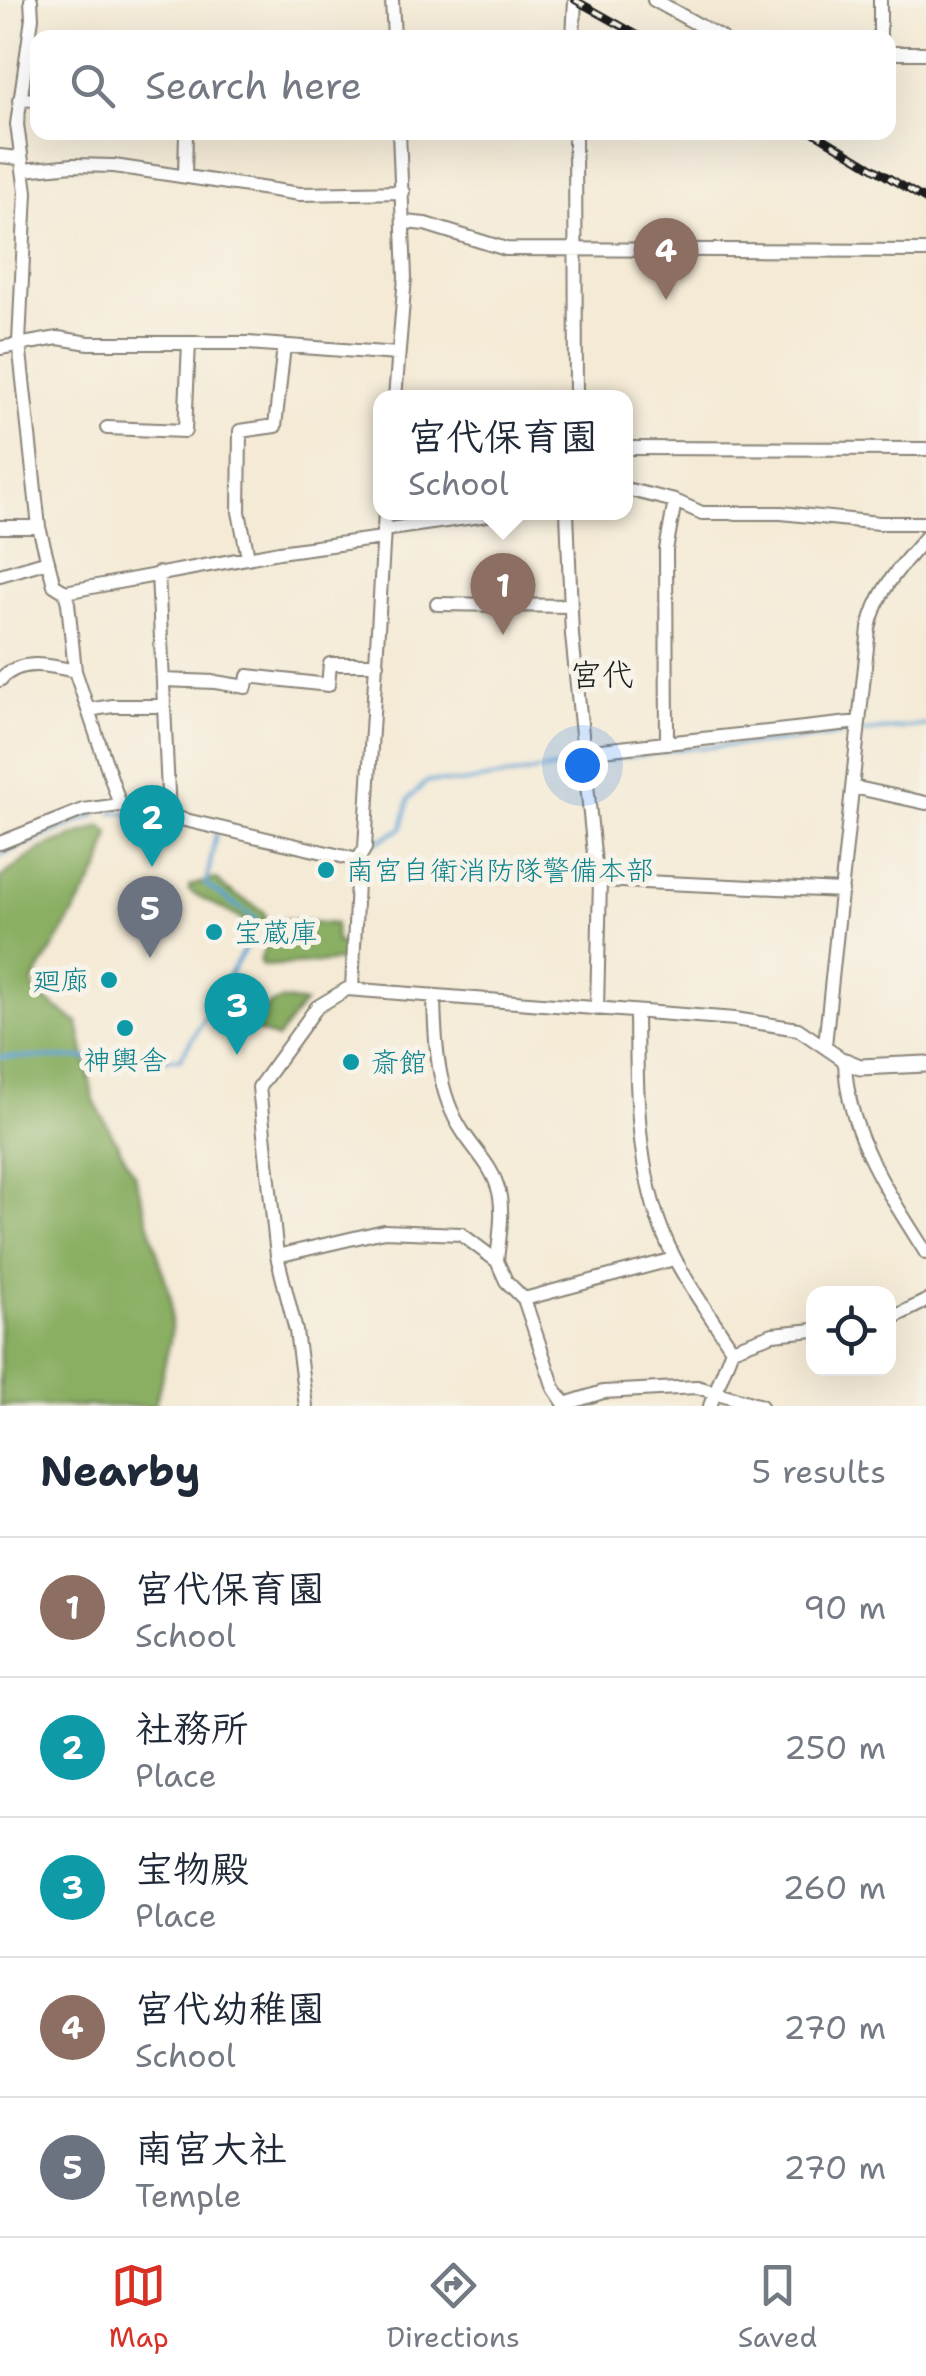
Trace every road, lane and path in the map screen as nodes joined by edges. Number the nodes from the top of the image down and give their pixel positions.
1 (30, 0) edge
2 (392, 0) edge
3 (574, 0) edge
4 (654, 0) edge
5 (880, 0) edge
6 (30, 30) edge
7 (394, 30) edge
8 (573, 30) edge
9 (708, 30) edge
10 (880, 30) edge
11 (30, 31) edge
12 (896, 53) edge
13 (926, 53) edge
14 (30, 99) edge
15 (19, 100) junction
16 (186, 140) edge
17 (400, 140) edge
18 (574, 140) edge
19 (0, 156) edge
20 (21, 164) junction
21 (186, 176) junction
22 (403, 192) junction
23 (405, 222) junction
24 (577, 251) junction
25 (926, 251) edge
26 (189, 343) junction
27 (20, 344) junction
28 (284, 346) junction
29 (0, 348) edge
30 (398, 354) junction
31 (396, 390) edge
32 (576, 390) edge
33 (107, 428) dead end
34 (633, 448) edge
35 (926, 449) edge
36 (633, 491) edge
37 (674, 501) junction
38 (384, 520) edge
39 (463, 520) edge
40 (567, 520) edge
41 (926, 523) edge
42 (0, 527) edge
43 (39, 527) junction
44 (383, 534) junction
45 (926, 537) edge
46 (248, 557) junction
47 (48, 561) junction
48 (158, 573) junction
49 (0, 575) edge
50 (65, 592) junction
51 (437, 604) dead end
52 (571, 606) junction
53 (377, 664) junction
54 (74, 670) junction
55 (0, 680) edge
56 (163, 680) junction
57 (162, 706) junction
58 (88, 710) junction
59 (858, 730) junction
60 (667, 741) junction
61 (583, 759) junction
62 (853, 787) junction
63 (926, 802) edge
64 (120, 805) junction
65 (169, 815) junction
66 (0, 843) edge
67 (358, 860) junction
68 (600, 880) junction
69 (842, 890) junction
70 (352, 989) junction
71 (434, 998) junction
72 (597, 1010) junction
73 (636, 1013) junction
74 (825, 1045) junction
75 (845, 1061) junction
76 (926, 1064) edge
77 (926, 1253) edge
78 (277, 1256) junction
79 (674, 1259) junction
80 (498, 1261) junction
81 (524, 1299) junction
82 (926, 1301) edge
83 (896, 1316) edge
84 (806, 1331) edge
85 (732, 1349) junction
86 (714, 1392) junction
87 (565, 1405) edge
88 (306, 1406) edge
89 (710, 1406) edge
90 (761, 1406) edge

1 - 6 street
2 - 7 street
3 - 8 street
4 - 9 street
5 - 10 street
11 - 15 street
12 - 13 street
14 - 15 street
15 - 20 street
16 - 21 street
17 - 22 street
18 - 24 street
19 - 20 street
20 - 21 street
20 - 27 street
21 - 22 street
22 - 23 street
23 - 24 street
23 - 30 street
24 - 25 street
24 - 32 street
26 - 27 street
26 - 28 street
26 - 33 street
27 - 29 street
27 - 43 street
28 - 30 street
28 - 46 street
30 - 31 street
34 - 35 street
36 - 37 street
37 - 41 street
37 - 60 street
38 - 44 street
39 - 44 street
40 - 52 street
42 - 43 street
43 - 47 street
44 - 46 street
44 - 53 street
45 - 59 street
46 - 48 street
47 - 49 street
47 - 50 street
48 - 50 street
48 - 56 street
50 - 54 street
51 - 52 street
52 - 61 street
53 - 56 street
53 - 67 street
54 - 55 street
54 - 58 street
56 - 57 street
57 - 58 street
57 - 65 street
58 - 64 street
59 - 60 street
59 - 62 street
60 - 61 street
61 - 68 street
62 - 63 street
62 - 69 street
64 - 65 street
64 - 66 street
65 - 67 street
67 - 70 street
68 - 69 street
68 - 72 street
69 - 74 street
70 - 71 street
70 - 78 street
71 - 72 street
71 - 80 street
72 - 73 street
73 - 74 street
73 - 79 street
74 - 75 street
75 - 76 street
75 - 77 street
78 - 80 street
78 - 88 street
79 - 81 street
79 - 85 street
80 - 81 street
81 - 87 street
82 - 83 street
84 - 85 street
85 - 86 street
86 - 87 street
86 - 89 street
86 - 90 street

